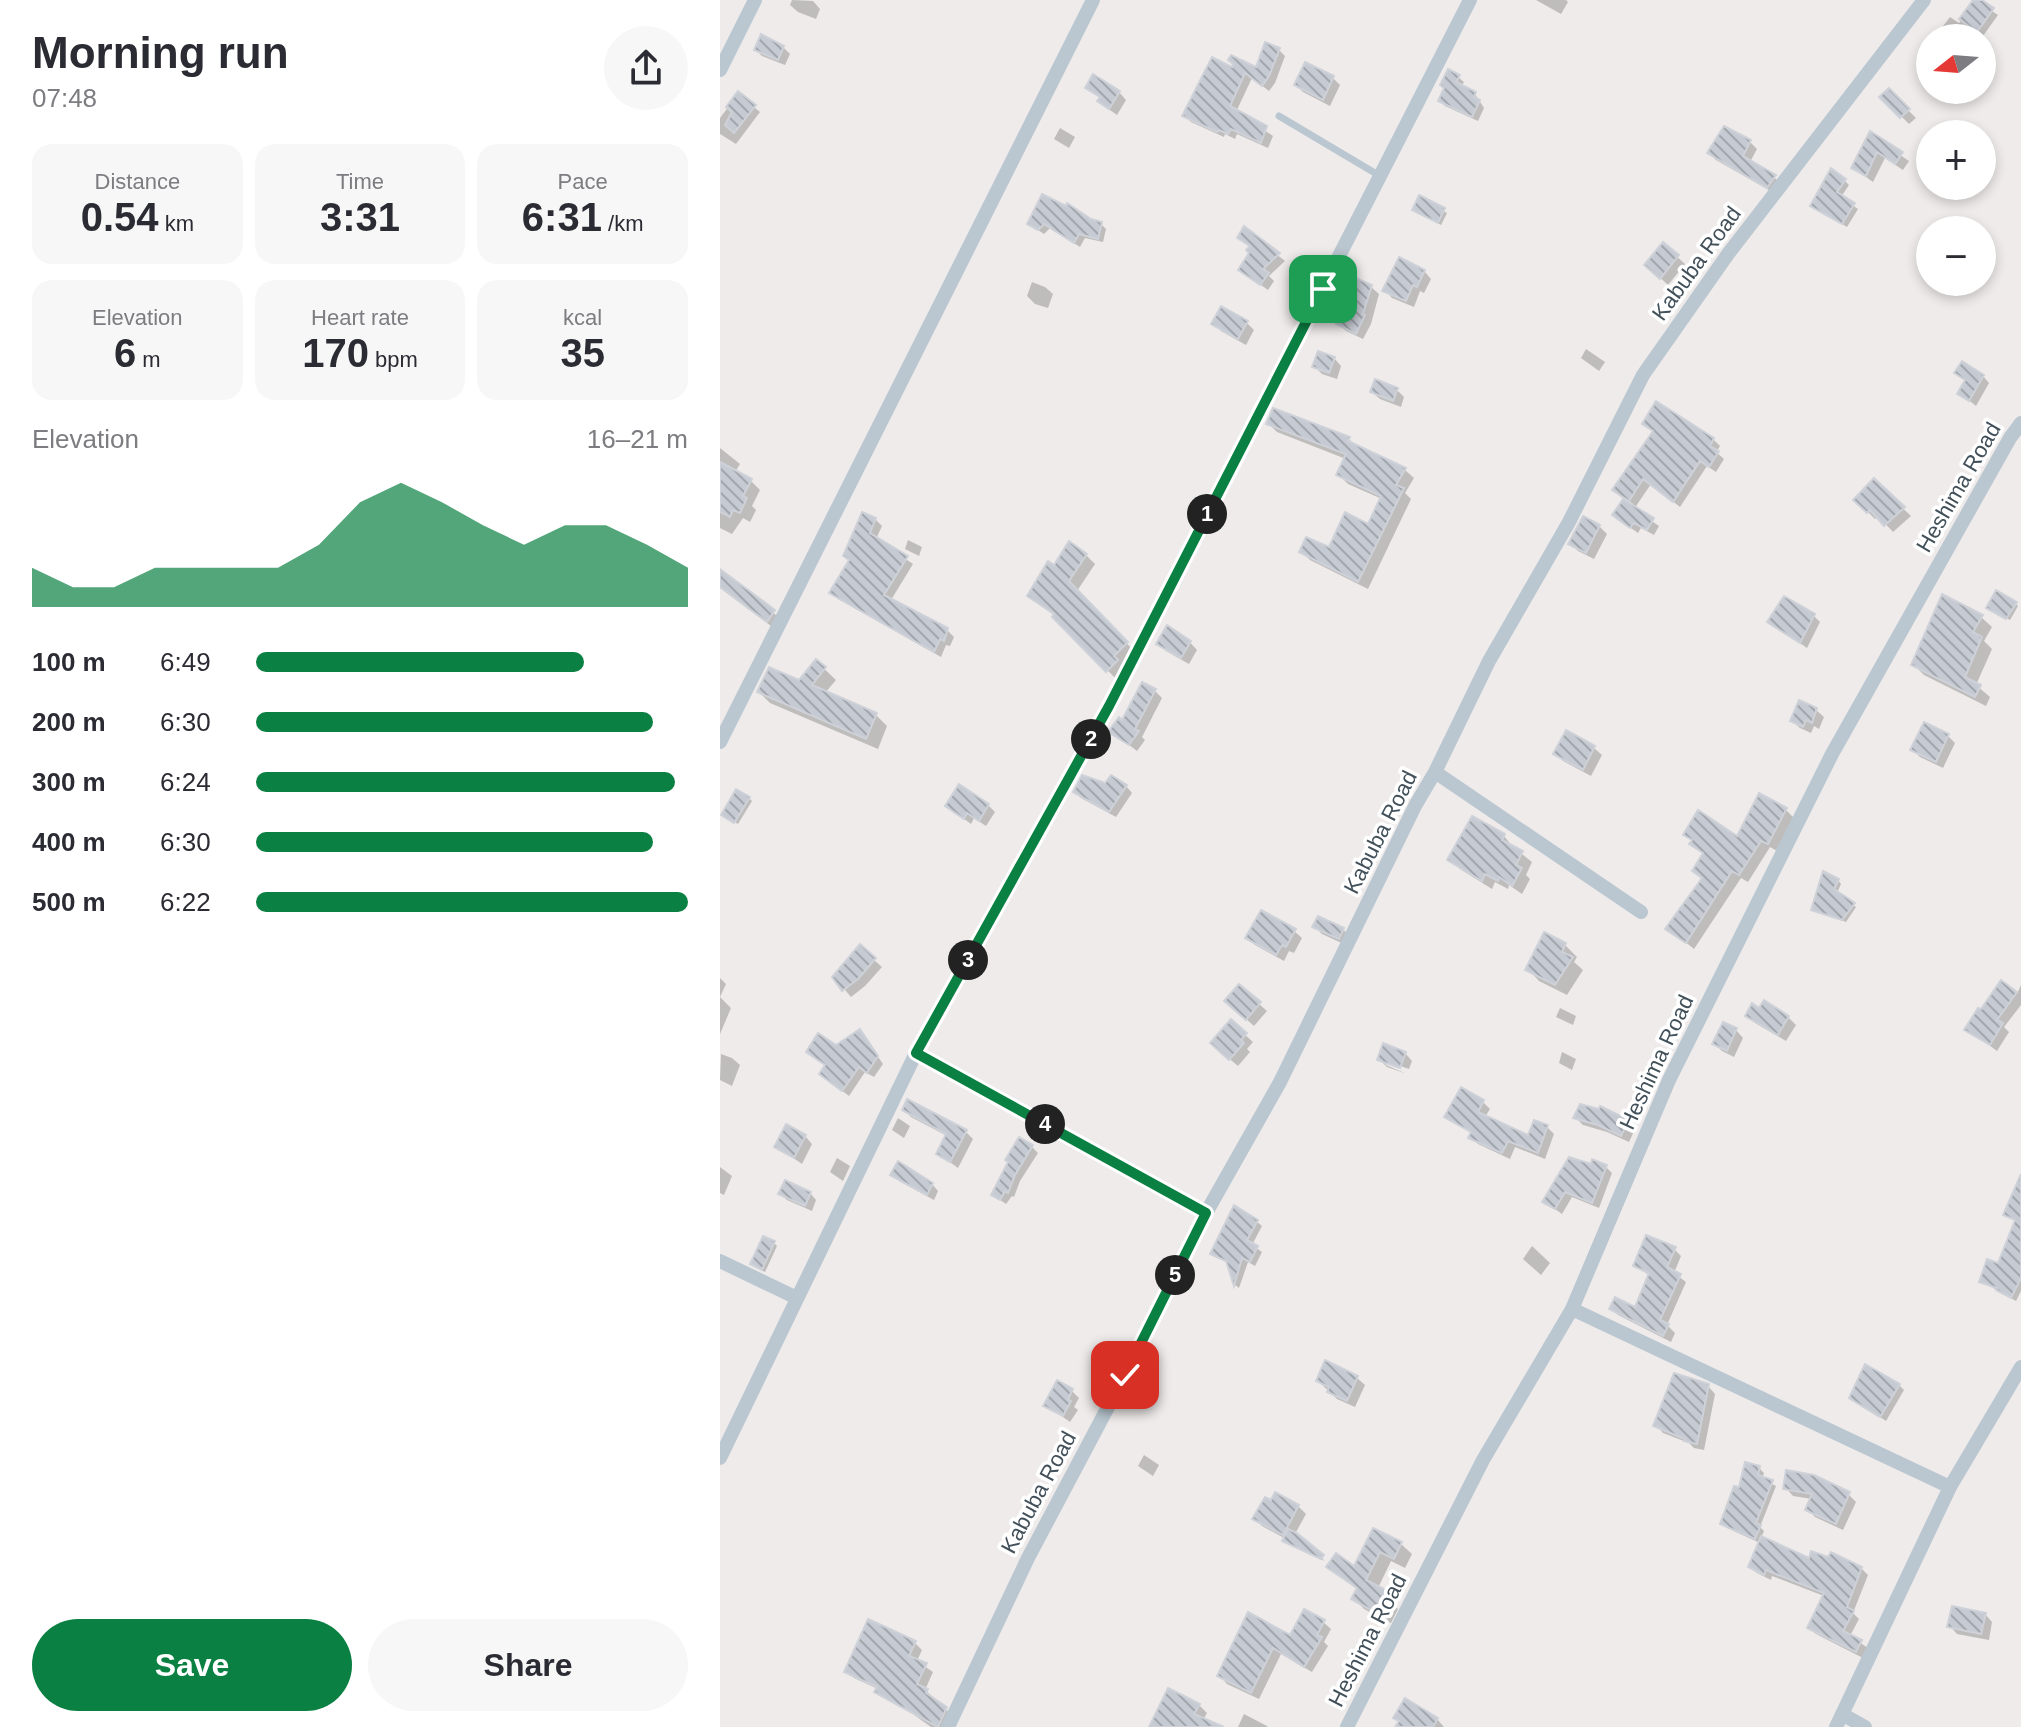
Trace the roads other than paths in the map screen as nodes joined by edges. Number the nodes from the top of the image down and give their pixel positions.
1 (755, 0) edge
2 (1093, 0) edge
3 (1470, 0) edge
4 (1924, 0) edge
5 (720, 70) edge
6 (1279, 116) dead end
7 (1380, 176) junction
8 (2021, 423) edge
9 (720, 742) edge
10 (1435, 772) junction
11 (1641, 912) dead end
12 (916, 1053) junction
13 (1206, 1213) junction
14 (720, 1261) edge
15 (797, 1298) junction
16 (1572, 1309) junction
17 (2021, 1367) edge
18 (720, 1458) edge
19 (1950, 1487) junction
20 (1839, 1720) edge
21 (948, 1727) edge
22 (1347, 1727) edge
23 (1865, 1727) edge

1 - 5 street
2 - 9 street
3 - 7 street
4 - 10 street, Kabuba Road
6 - 7 lane
7 - 12 street
8 - 16 street, Heshima Road
10 - 11 street
10 - 13 street, Kabuba Road
12 - 13 street
12 - 15 street
13 - 21 street, Kabuba Road
14 - 15 street
15 - 18 street
16 - 19 street
16 - 22 street, Heshima Road
17 - 19 street
19 - 20 street
20 - 23 street

